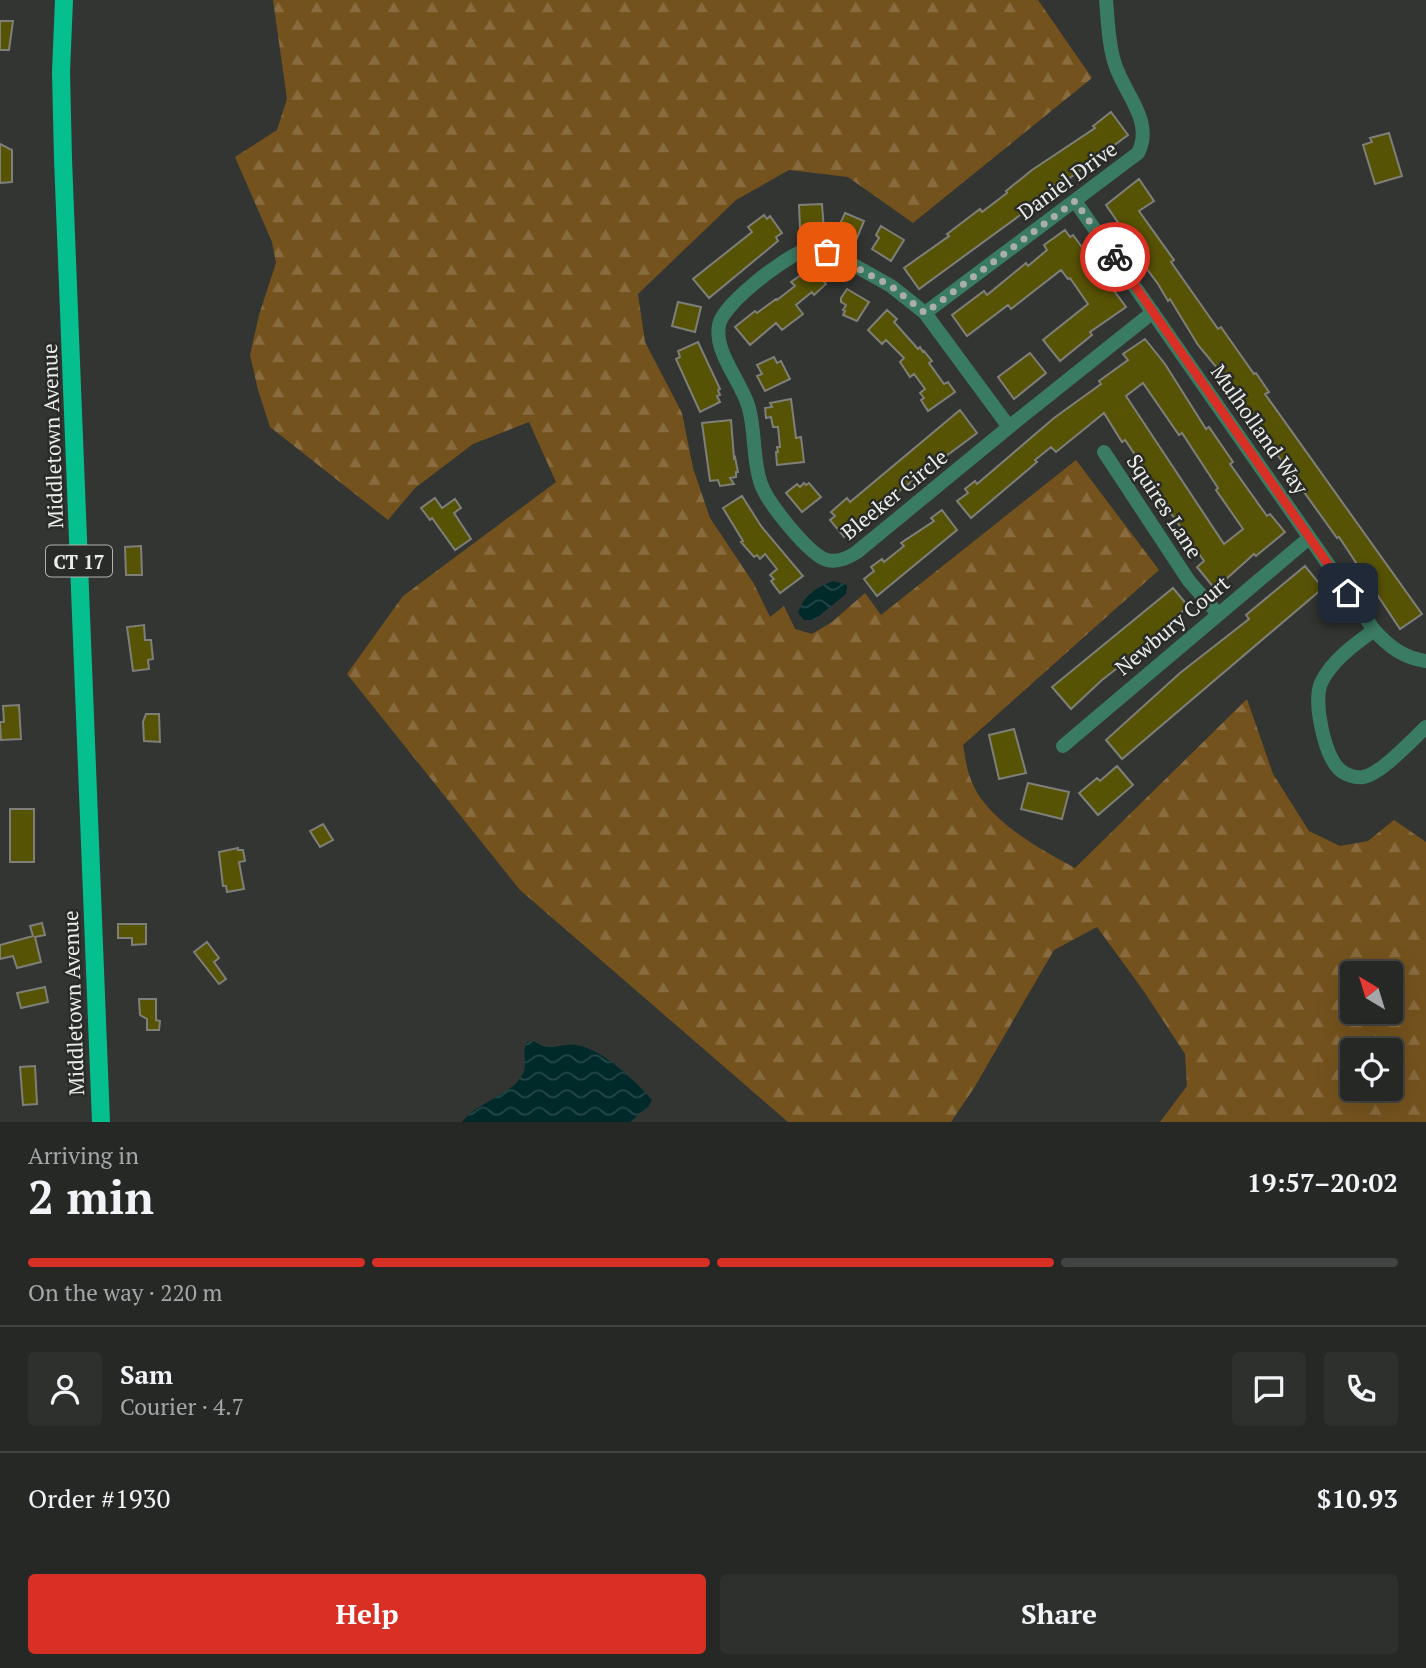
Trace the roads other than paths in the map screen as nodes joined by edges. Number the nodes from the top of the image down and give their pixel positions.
1 (64, 0) edge
2 (1106, 0) edge
3 (1075, 201) junction
4 (1153, 312) junction
5 (925, 313) junction
6 (1009, 427) junction
7 (1104, 452) dead end
8 (1309, 538) junction
9 (1218, 614) junction
10 (1374, 630) junction
11 (1426, 660) edge
12 (1426, 727) edge
13 (1063, 746) dead end
14 (101, 1122) edge

1 - 14 main road, Middletown Avenue / CT 17
2 - 3 street, Daniel Drive
3 - 4 street, Mulholland Way
3 - 5 street, Daniel Drive
4 - 6 street, Bleeker Circle
4 - 8 street, Mulholland Way
5 - 6 street, Bleeker Circle
5 - 6 street, Bleeker Circle
7 - 9 street, Squires Lane
8 - 9 street, Newbury Court
8 - 10 street, Mulholland Way
9 - 13 street, Newbury Court
10 - 11 street, Mulholland Way
10 - 12 street

